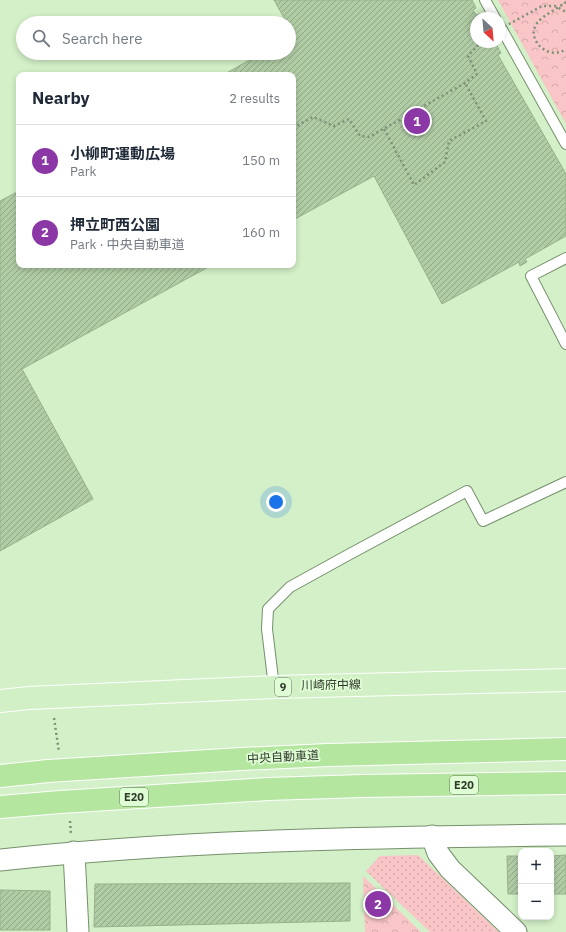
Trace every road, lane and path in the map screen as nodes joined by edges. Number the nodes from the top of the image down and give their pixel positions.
1 (486, 0) edge
2 (566, 2) edge
3 (492, 12) edge
4 (566, 12) edge
5 (506, 25) edge
6 (506, 39) edge
7 (475, 48) edge
8 (566, 49) edge
9 (465, 83) junction
10 (296, 126) edge
11 (384, 129) junction
12 (566, 144) edge
13 (566, 258) edge
14 (566, 344) edge
15 (566, 482) edge
16 (566, 680) edge
17 (274, 687) junction
18 (0, 701) edge
19 (54, 718) dead end
20 (566, 750) edge
21 (59, 752) dead end
22 (0, 776) edge
23 (566, 783) edge
24 (0, 807) edge
25 (566, 835) edge
26 (432, 836) junction
27 (74, 852) junction
28 (0, 860) edge
29 (78, 932) edge
30 (516, 932) edge

1 - 3 lane
2 - 8 path
4 - 5 path, bridge
6 - 12 lane
7 - 9 path
9 - 11 path
9 - 11 path
10 - 11 path
13 - 14 lane
15 - 17 lane
16 - 17 main road, 川崎府中線 / 9
17 - 18 main road, 川崎府中線 / 9
19 - 21 path
20 - 22 highway, 中央自動車道
23 - 24 highway, E20
25 - 26 street
26 - 27 street
26 - 30 street
27 - 28 street
27 - 29 street

